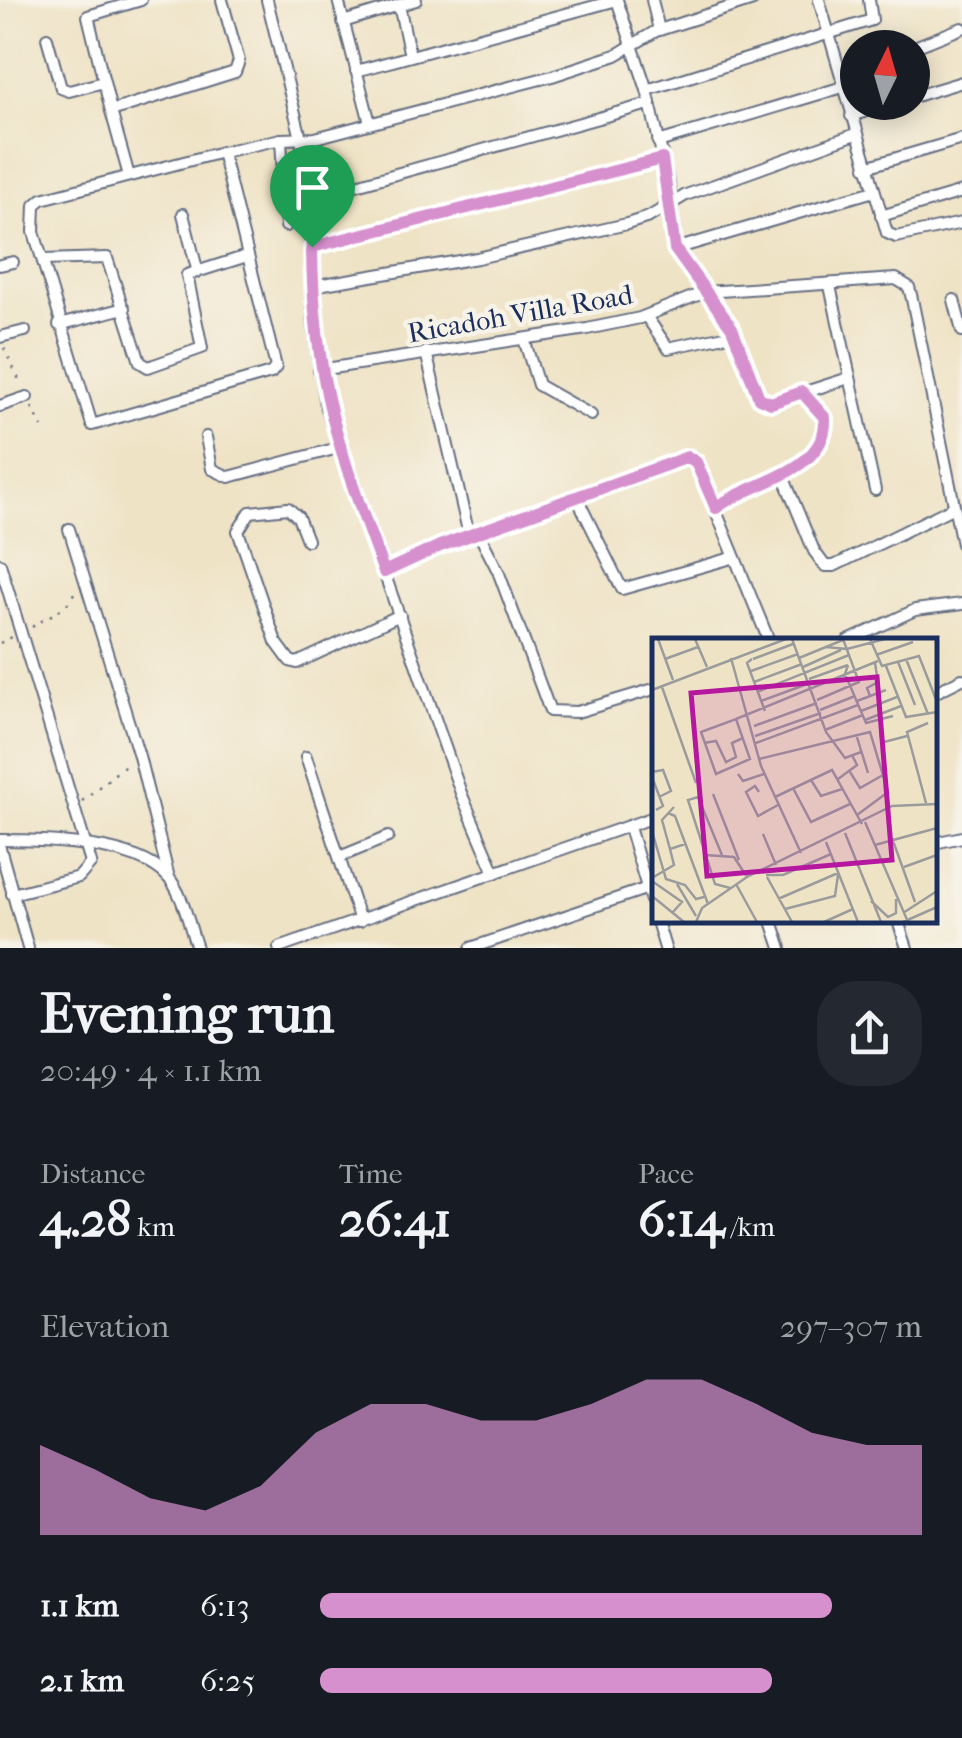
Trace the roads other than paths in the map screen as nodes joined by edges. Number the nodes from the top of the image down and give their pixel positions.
1 (141, 0) edge
2 (222, 0) edge
3 (267, 0) edge
4 (338, 0) edge
5 (416, 0) edge
6 (617, 0) edge
7 (652, 0) edge
8 (753, 0) edge
9 (819, 0) edge
10 (869, 0) edge
11 (400, 5) junction
12 (342, 22) junction
13 (962, 28) edge
14 (659, 30) junction
15 (829, 35) junction
16 (48, 38) dead end
17 (930, 41) edge
18 (634, 44) junction
19 (410, 56) junction
20 (356, 71) junction
21 (840, 76) edge
22 (104, 82) junction
23 (962, 82) edge
24 (840, 88) edge
25 (647, 90) junction
26 (930, 92) edge
27 (650, 104) junction
28 (111, 111) junction
29 (852, 120) edge
30 (370, 123) junction
31 (856, 134) junction
32 (281, 138) junction
33 (301, 138) junction
34 (962, 139) edge
35 (658, 142) junction
36 (222, 152) junction
37 (662, 159) junction
38 (866, 167) junction
39 (129, 176) junction
40 (874, 191) junction
41 (962, 192) edge
42 (309, 198) junction
43 (671, 204) junction
44 (183, 214) dead end
45 (882, 216) junction
46 (962, 223) edge
47 (286, 226) dead end
48 (312, 247) junction
49 (675, 249) junction
50 (248, 256) junction
51 (43, 260) junction
52 (13, 262) dead end
53 (0, 266) edge
54 (197, 268) junction
55 (312, 286) junction
56 (830, 286) junction
57 (705, 292) junction
58 (954, 300) dead end
59 (124, 308) junction
60 (646, 316) junction
61 (59, 325) junction
62 (25, 331) dead end
63 (962, 331) edge
64 (734, 334) junction
65 (524, 339) junction
66 (0, 340) edge
67 (426, 352) junction
68 (319, 370) junction
69 (850, 378) junction
70 (802, 392) junction
71 (26, 397) road end
72 (0, 406) edge
73 (591, 415) dead end
74 (206, 437) dead end
75 (338, 448) junction
76 (783, 476) junction
77 (875, 490) dead end
78 (577, 498) junction
79 (716, 508) junction
80 (952, 508) junction
81 (69, 530) dead end
82 (473, 534) junction
83 (306, 540) dead end
84 (962, 544) edge
85 (732, 558) junction
86 (0, 564) edge
87 (384, 572) junction
88 (962, 604) edge
89 (400, 615) junction
90 (768, 638) edge
91 (853, 638) edge
92 (962, 679) edge
93 (652, 690) edge
94 (937, 692) edge
95 (306, 757) dead end
96 (652, 819) edge
97 (630, 826) junction
98 (388, 837) dead end
99 (962, 837) edge
100 (0, 840) edge
101 (937, 842) edge
102 (87, 847) junction
103 (0, 848) edge
104 (342, 856) junction
105 (495, 873) junction
106 (170, 878) junction
107 (648, 888) junction
108 (12, 894) junction
109 (652, 903) edge
110 (360, 921) junction
111 (658, 923) edge
112 (773, 923) edge
113 (899, 923) edge
114 (287, 947) edge
115 (28, 948) edge
116 (197, 948) edge
117 (471, 948) edge
118 (666, 948) edge
119 (781, 948) edge
120 (907, 948) edge

1 - 22 street
2 - 28 street
3 - 33 street
4 - 12 street
5 - 11 street
6 - 18 street
6 - 19 street
7 - 14 street
8 - 14 street
9 - 15 street
10 - 15 street
11 - 12 street
11 - 19 street
12 - 20 street
13 - 17 street
14 - 18 street
15 - 21 street
15 - 25 street
16 - 22 street
18 - 25 street
18 - 30 street
19 - 20 street
20 - 30 street
22 - 28 street
23 - 26 street
24 - 35 street
25 - 27 street
27 - 35 street
27 - 42 street
28 - 39 street
29 - 31 street
30 - 33 street
31 - 38 street
31 - 43 street
32 - 33 street
32 - 36 street
32 - 47 street
33 - 42 street
34 - 38 street
35 - 37 street
36 - 39 street
36 - 50 street
37 - 43 street
37 - 48 street
38 - 40 street
39 - 51 street
40 - 45 street
40 - 49 street
41 - 45 street
42 - 48 street
43 - 49 street
43 - 55 street
44 - 54 street
45 - 46 street
48 - 55 street
49 - 57 street
50 - 54 street
50 - 61 street
51 - 59 street
51 - 61 street
52 - 53 street
54 - 59 street
55 - 68 street
56 - 57 street, Ricadoh Villa Road
56 - 69 street
56 - 80 street, Ricadoh Villa Road
57 - 60 street, Ricadoh Villa Road
57 - 64 street
58 - 63 street
59 - 61 street
60 - 64 street
60 - 65 street, Ricadoh Villa Road
62 - 66 street
64 - 70 street
65 - 67 street, Ricadoh Villa Road
65 - 73 street
67 - 68 street, Ricadoh Villa Road
67 - 82 street
68 - 75 street
69 - 70 street
69 - 77 street
70 - 76 street
71 - 72 street
74 - 75 street
75 - 87 street
76 - 79 street
76 - 80 street
78 - 79 street
78 - 82 street
78 - 85 street
79 - 85 street
80 - 84 street
81 - 106 street
82 - 87 street
82 - 93 street
83 - 89 street
85 - 90 street
86 - 102 street
87 - 89 street
88 - 91 street
89 - 105 street
92 - 94 street
95 - 104 street
96 - 97 street
97 - 105 street
97 - 107 street
98 - 104 street
99 - 101 street
100 - 102 street
102 - 106 street
102 - 108 street
103 - 108 street
104 - 110 street
105 - 110 street
106 - 116 street
107 - 109 street
107 - 117 street
108 - 115 street
110 - 114 street
111 - 118 street
112 - 119 street
113 - 120 street

